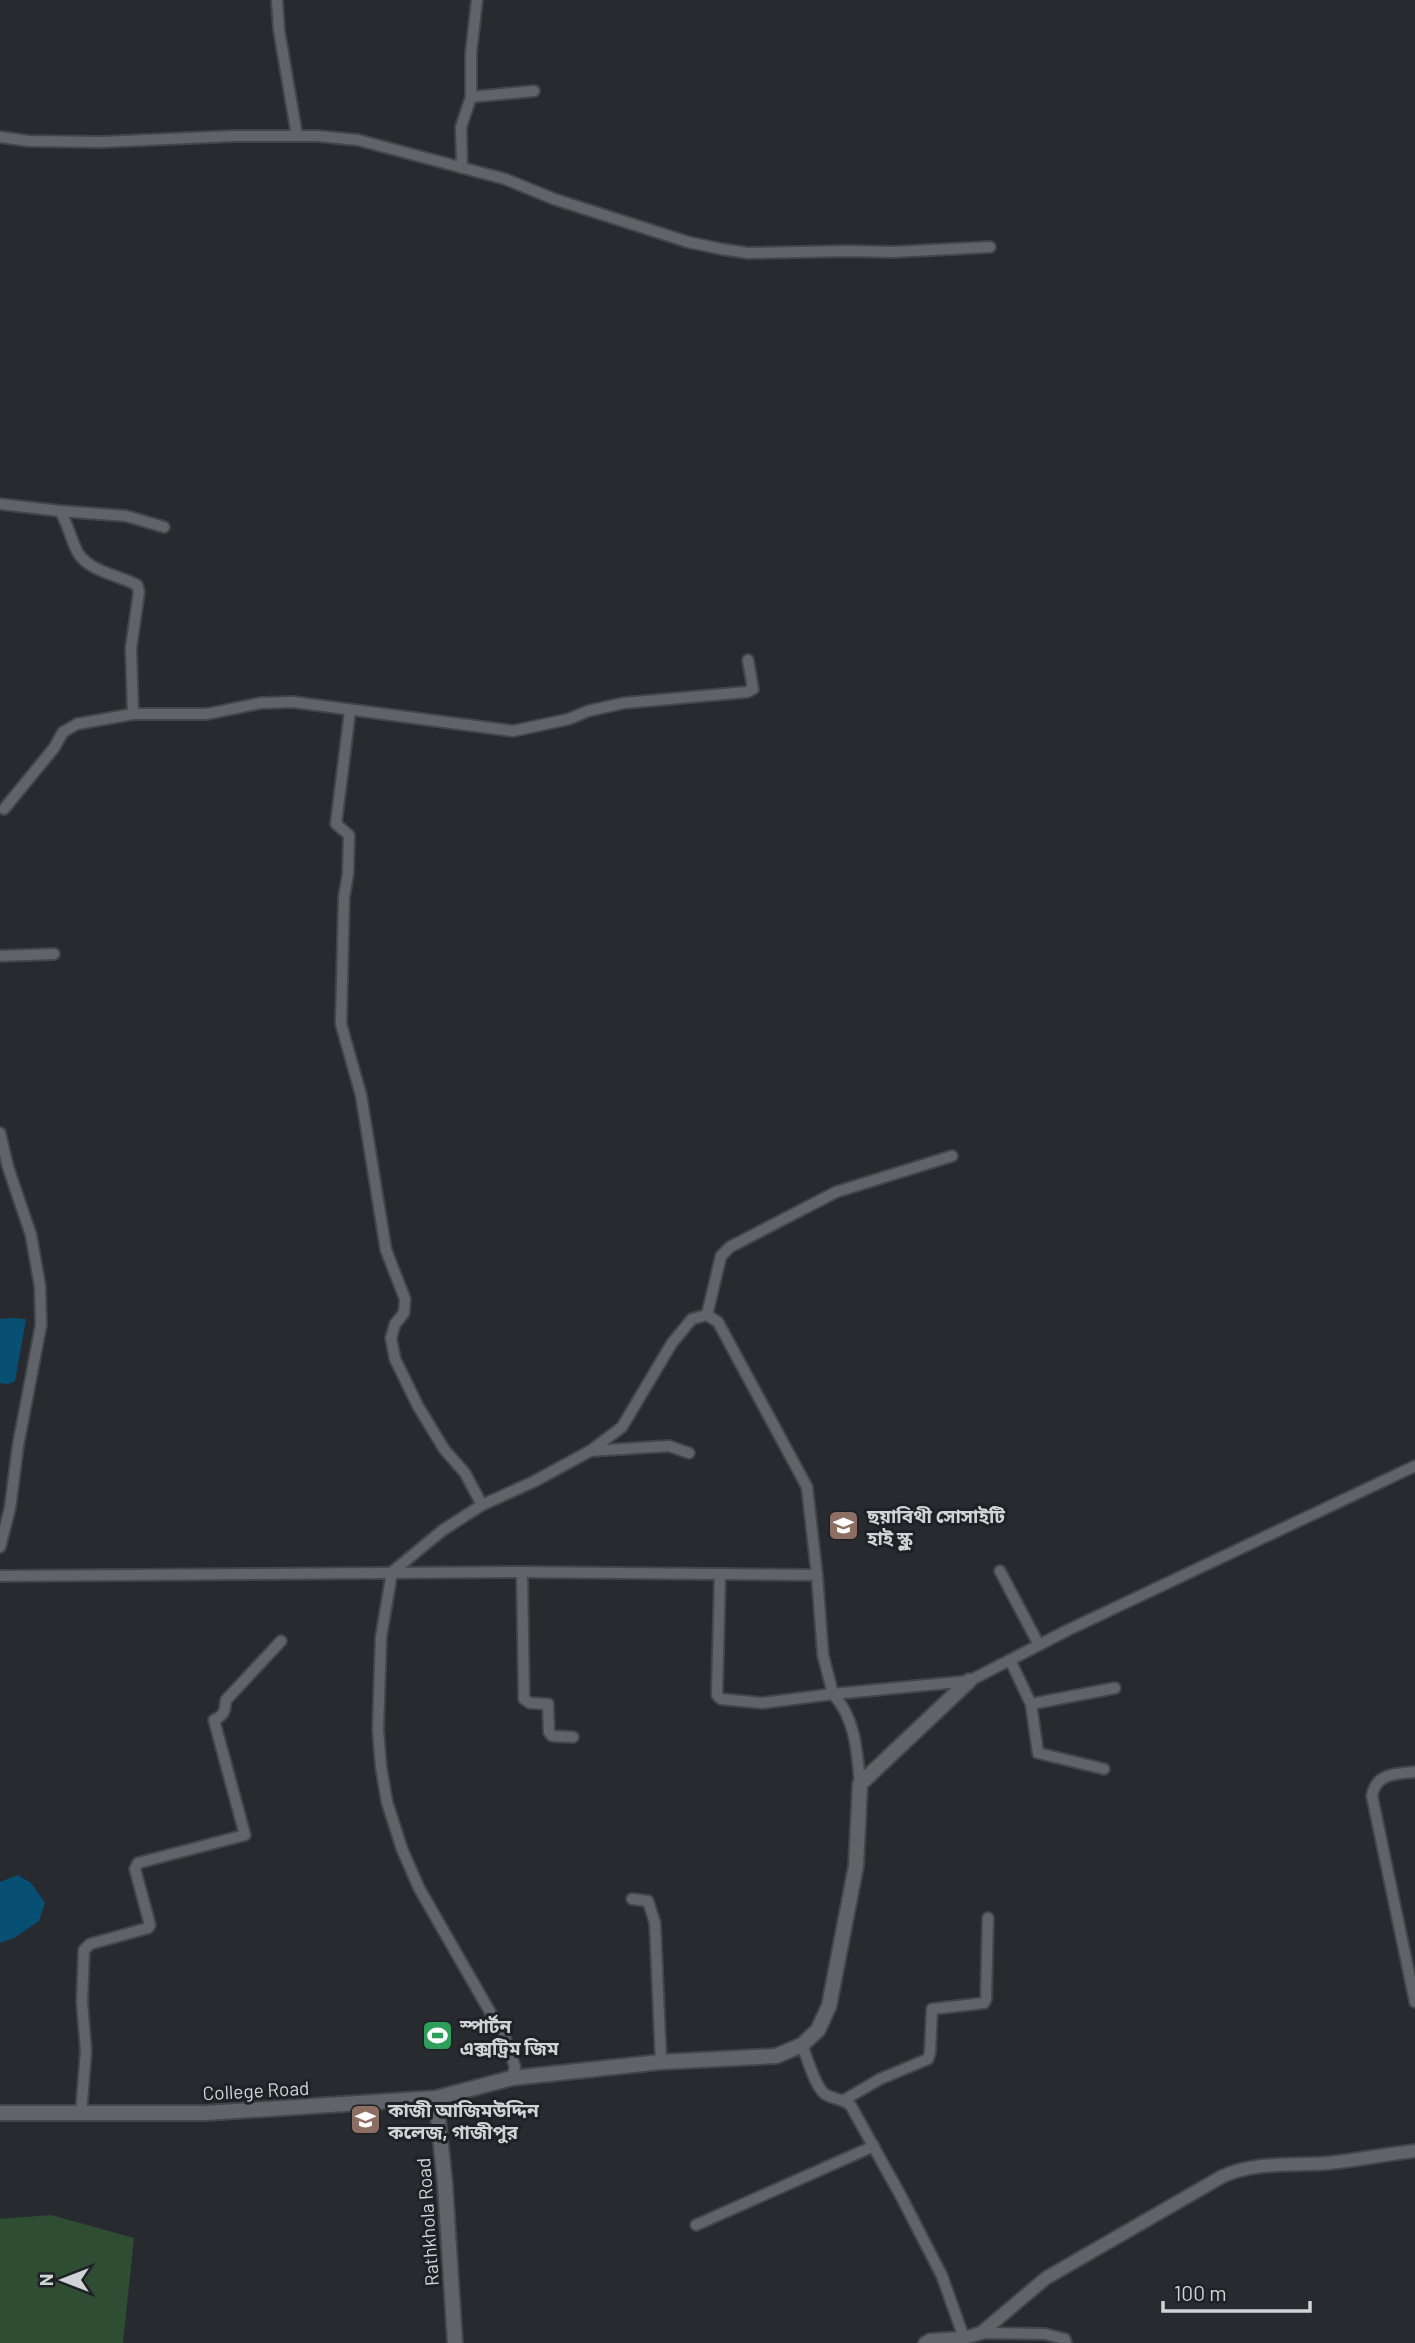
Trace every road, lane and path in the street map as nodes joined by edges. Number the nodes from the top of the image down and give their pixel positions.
1 (277, 0) edge
2 (477, 0) edge
3 (534, 91) dead end
4 (471, 97) junction
5 (297, 136) junction
6 (0, 137) edge
7 (461, 168) junction
8 (990, 247) dead end
9 (0, 504) edge
10 (60, 511) junction
11 (164, 527) dead end
12 (748, 660) dead end
13 (350, 711) junction
14 (133, 714) junction
15 (4, 809) dead end
16 (54, 954) dead end
17 (0, 956) edge
18 (0, 1133) edge
19 (952, 1156) dead end
20 (707, 1315) junction
21 (590, 1451) junction
22 (690, 1453) dead end
23 (1415, 1465) edge
24 (482, 1505) junction
25 (0, 1547) edge
26 (1000, 1571) dead end
27 (392, 1572) junction
28 (522, 1572) junction
29 (720, 1574) junction
30 (817, 1575) junction
31 (0, 1576) edge
32 (281, 1641) dead end
33 (1038, 1646) junction
34 (1010, 1660) junction
35 (969, 1681) junction
36 (1115, 1688) dead end
37 (833, 1694) junction
38 (1031, 1704) junction
39 (573, 1737) dead end
40 (1104, 1769) dead end
41 (1415, 1772) edge
42 (860, 1784) junction
43 (632, 1899) dead end
44 (988, 1918) dead end
45 (1415, 2002) edge
46 (802, 2045) junction
47 (661, 2062) junction
48 (512, 2078) junction
49 (436, 2098) junction
50 (844, 2100) junction
51 (0, 2113) edge
52 (81, 2113) junction
53 (874, 2146) junction
54 (1415, 2151) edge
55 (696, 2225) dead end
56 (981, 2333) junction
57 (964, 2338) junction
58 (455, 2343) edge
59 (925, 2343) edge
60 (1066, 2343) edge

1 - 5 street
2 - 4 street
3 - 4 street
4 - 7 street
5 - 6 street
5 - 7 street
7 - 8 street
9 - 10 street
10 - 11 street
10 - 14 street
12 - 13 street
13 - 14 street
13 - 24 street
14 - 15 street
16 - 17 street
18 - 25 street
19 - 20 street
20 - 21 street
20 - 30 street
21 - 22 street
21 - 24 street
23 - 33 street
24 - 27 street
26 - 33 street
27 - 28 street
27 - 31 street
27 - 48 street
28 - 29 street
28 - 39 street
29 - 30 street
29 - 37 street
30 - 37 street
32 - 52 street
33 - 34 street
34 - 35 street
34 - 38 street
35 - 37 street
35 - 42 main road
36 - 38 street
37 - 42 street
38 - 40 street
41 - 45 street
42 - 46 main road
43 - 47 street
44 - 50 street
46 - 47 main road, College Road
46 - 50 street
47 - 48 main road, College Road
48 - 49 main road, College Road
49 - 52 main road, College Road
49 - 58 main road, Rathkhola Road
50 - 53 street
51 - 52 main road, College Road
53 - 55 street
53 - 57 street
54 - 56 street
56 - 57 street
56 - 60 street
57 - 59 street

